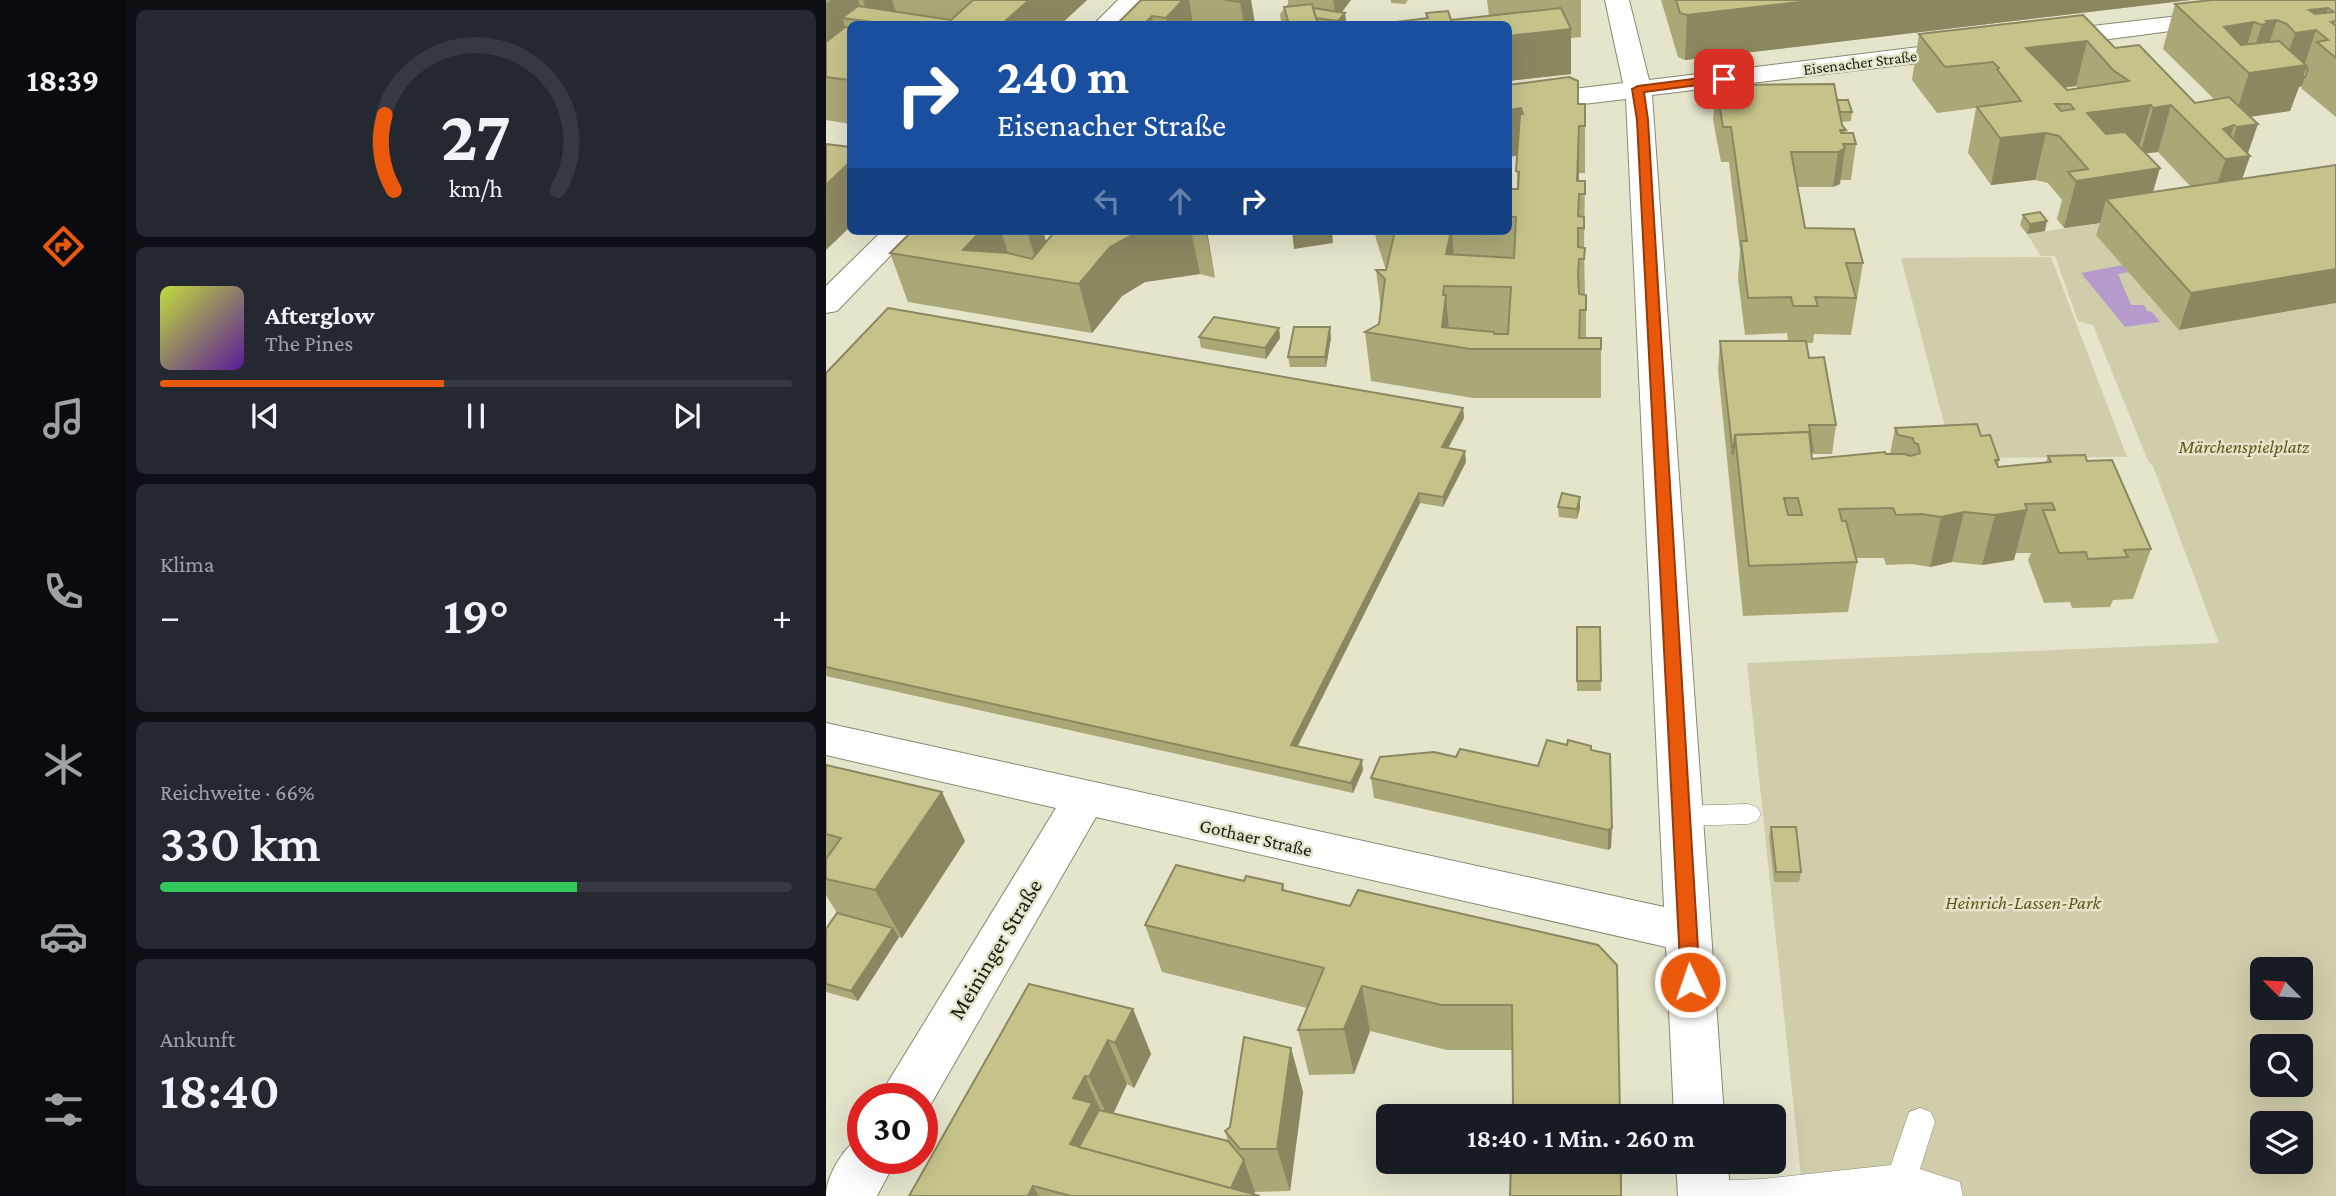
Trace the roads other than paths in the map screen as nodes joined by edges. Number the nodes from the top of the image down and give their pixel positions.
1 (1133, 0) edge
2 (1617, 0) edge
3 (2243, 15) edge
4 (1109, 21) edge
5 (2027, 42) edge
6 (1985, 47) edge
7 (1638, 89) junction
8 (1512, 105) edge
9 (896, 235) edge
10 (826, 304) edge
11 (826, 739) edge
12 (1084, 799) junction
13 (1748, 814) dead end
14 (1681, 816) junction
15 (1688, 932) junction
16 (915, 1083) edge
17 (1698, 1104) edge
18 (1920, 1122) dead end
19 (861, 1174) edge
20 (1703, 1174) edge
21 (1902, 1179) junction
22 (1949, 1193) dead end
23 (848, 1196) edge
24 (1704, 1196) edge

1 - 4 street
2 - 7 street
3 - 5 street
6 - 7 street, Eisenacher Straße
7 - 8 street, Eisenacher Straße
7 - 14 street
9 - 10 street
11 - 12 street, Gothaer Straße
12 - 15 street, Gothaer Straße
12 - 16 street, Meininger Straße
13 - 14 lane
14 - 15 street
15 - 17 street
18 - 21 lane
19 - 23 street
20 - 24 street
21 - 22 lane
21 - 24 lane

